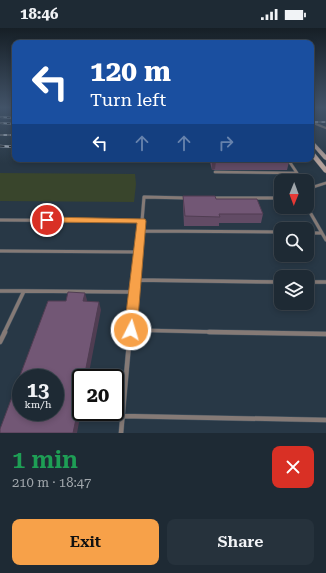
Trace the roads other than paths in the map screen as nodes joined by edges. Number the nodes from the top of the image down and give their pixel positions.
1 (314, 144) edge
2 (314, 156) edge
3 (326, 158) edge
4 (290, 162) edge
5 (326, 171) edge
6 (215, 172) dead end
7 (326, 183) edge
8 (314, 187) edge
9 (190, 198) edge
10 (205, 198) edge
11 (274, 198) edge
12 (311, 214) edge
13 (0, 220) edge
14 (142, 221) junction
15 (141, 232) junction
16 (274, 232) edge
17 (314, 232) edge
18 (322, 233) junction
19 (326, 240) edge
20 (0, 251) edge
21 (138, 252) junction
22 (136, 280) junction
23 (274, 282) edge
24 (314, 282) edge
25 (326, 282) edge
26 (0, 290) edge
27 (24, 291) junction
28 (134, 292) junction
29 (131, 330) junction
30 (326, 334) edge
31 (0, 342) edge
32 (124, 397) edge
33 (124, 416) edge
34 (326, 420) edge
35 (122, 421) edge
36 (121, 433) edge

1 - 3 street
2 - 5 street
4 - 6 lane
7 - 8 lane
9 - 14 lane
10 - 11 lane
12 - 18 lane
13 - 14 lane
14 - 15 lane
15 - 16 lane
15 - 21 lane
17 - 18 lane
18 - 19 lane
20 - 21 lane
21 - 22 lane
22 - 23 lane
22 - 28 lane
24 - 25 lane
26 - 27 lane
27 - 28 lane
27 - 31 lane
28 - 29 lane
29 - 30 lane
29 - 32 lane
33 - 34 lane
35 - 36 lane

